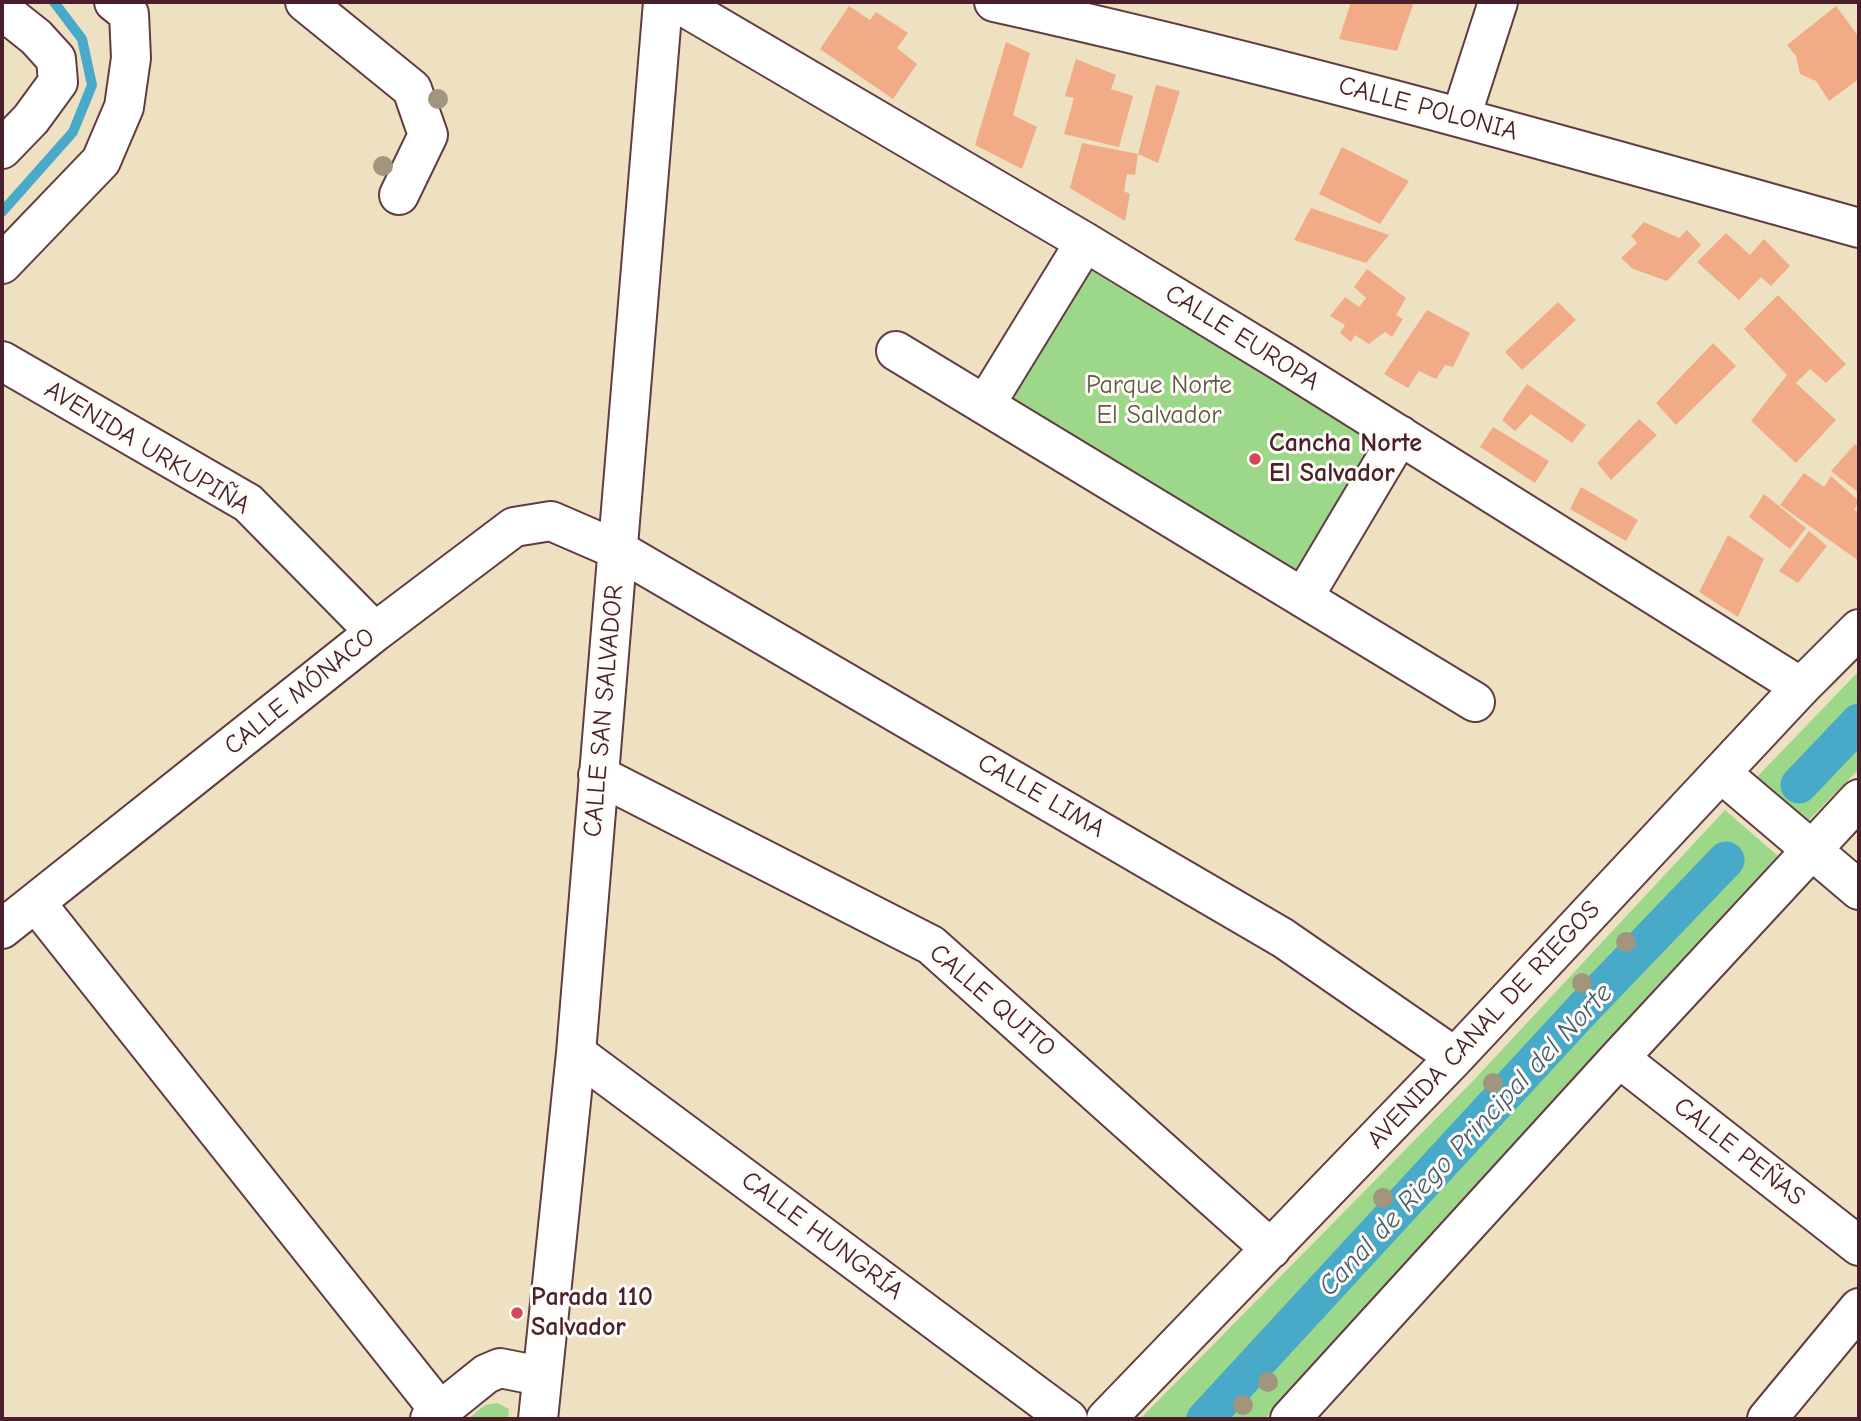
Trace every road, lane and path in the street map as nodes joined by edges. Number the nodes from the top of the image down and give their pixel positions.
1 (305, 2) edge
2 (663, 2) edge
3 (676, 2) edge
4 (994, 2) edge
5 (1498, 2) edge
6 (129, 6) edge
7 (2, 10) edge
8 (1118, 15) edge
9 (1461, 117) junction
10 (2, 149) edge
11 (399, 195) dead end
12 (1859, 228) edge
13 (1085, 242) junction
14 (2, 264) edge
15 (896, 351) dead end
16 (2, 361) edge
17 (985, 405) junction
18 (1400, 435) junction
19 (618, 550) junction
20 (1303, 597) junction
21 (1859, 629) edge
22 (375, 632) junction
23 (1801, 687) junction
24 (1475, 702) dead end
25 (1721, 773) junction
26 (598, 775) junction
27 (1859, 799) edge
28 (1811, 851) junction
29 (1859, 890) edge
30 (36, 903) junction
31 (2, 929) edge
32 (576, 1054) junction
33 (1455, 1057) junction
34 (1619, 1058) junction
35 (1859, 1246) edge
36 (1271, 1249) junction
37 (1859, 1308) edge
38 (541, 1376) junction
39 (435, 1415) edge
40 (538, 1419) edge
41 (1068, 1419) edge
42 (1106, 1419) edge
43 (1290, 1419) edge
44 (1768, 1419) edge

1 - 11 street
2 - 19 street, CALLE SAN SALVADOR
3 - 13 street, CALLE EUROPA
4 - 8 street, CALLE POLONIA
5 - 9 street
6 - 14 street
7 - 10 street
8 - 9 street, CALLE POLONIA
9 - 12 street, CALLE POLONIA
13 - 17 street
13 - 18 street, CALLE EUROPA
15 - 17 street
16 - 22 street, AVENIDA URKUPIÑA
17 - 20 street
18 - 20 street
18 - 23 street, CALLE EUROPA
19 - 22 street, CALLE MÓNACO
19 - 26 street, CALLE SAN SALVADOR
19 - 33 street, CALLE LIMA
20 - 24 street
21 - 23 street, AVENIDA CANAL DE RIEGOS
22 - 30 street, CALLE MÓNACO
23 - 25 street, AVENIDA CANAL DE RIEGOS
25 - 28 street
25 - 33 street, AVENIDA CANAL DE RIEGOS
26 - 32 street, CALLE SAN SALVADOR
26 - 36 street, CALLE QUITO
27 - 28 street
28 - 29 street
28 - 34 street
30 - 31 street, CALLE MÓNACO
30 - 39 street
32 - 38 street, CALLE SAN SALVADOR
32 - 41 street, CALLE HUNGRÍA
33 - 36 street, AVENIDA CANAL DE RIEGOS
34 - 35 street, CALLE PEÑAS
34 - 43 street
36 - 42 street, AVENIDA CANAL DE RIEGOS
37 - 44 street
38 - 39 street
38 - 40 street, CALLE SAN SALVADOR

